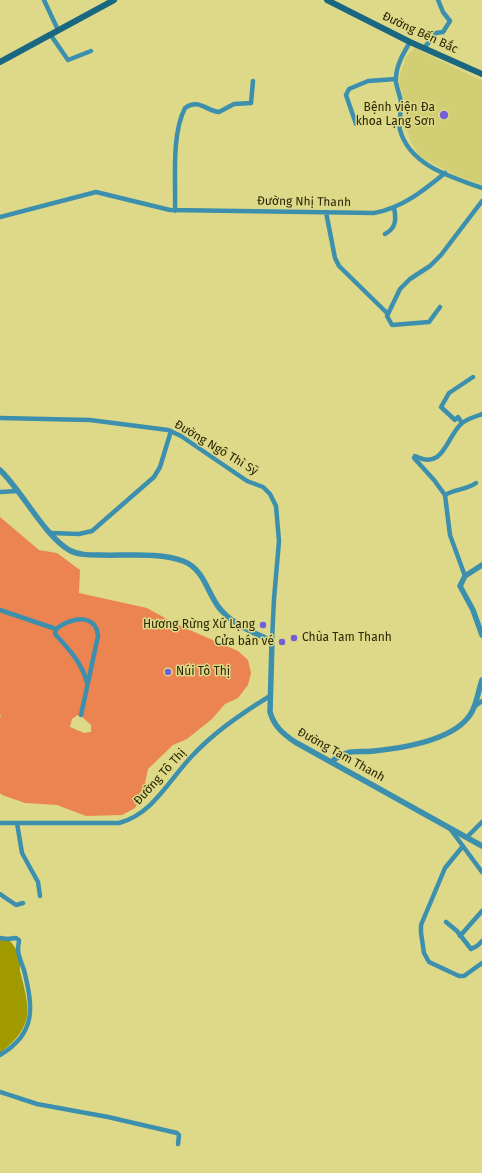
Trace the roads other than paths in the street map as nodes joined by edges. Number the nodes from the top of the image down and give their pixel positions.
1 (44, 0) edge
2 (114, 0) edge
3 (327, 0) edge
4 (438, 0) edge
5 (58, 30) junction
6 (50, 34) junction
7 (410, 42) junction
8 (425, 47) junction
9 (90, 51) dead end
10 (0, 62) edge
11 (482, 74) edge
12 (396, 79) junction
13 (253, 81) dead end
14 (356, 124) dead end
15 (445, 173) junction
16 (482, 188) edge
17 (482, 201) edge
18 (394, 207) junction
19 (175, 211) junction
20 (326, 212) junction
21 (0, 217) edge
22 (385, 234) dead end
23 (440, 306) dead end
24 (388, 313) junction
25 (473, 377) dead end
26 (482, 414) edge
27 (0, 418) edge
28 (462, 424) junction
29 (171, 431) junction
30 (0, 470) edge
31 (476, 483) dead end
32 (18, 491) junction
33 (0, 492) edge
34 (445, 495) junction
35 (51, 533) junction
36 (482, 564) edge
37 (465, 576) junction
38 (0, 610) edge
39 (56, 629) junction
40 (482, 635) edge
41 (272, 641) junction
42 (482, 680) edge
43 (87, 684) junction
44 (270, 696) junction
45 (482, 701) edge
46 (474, 707) junction
47 (81, 714) dead end
48 (331, 762) junction
49 (482, 822) edge
50 (0, 823) edge
51 (17, 823) junction
52 (452, 830) junction
53 (467, 837) junction
54 (463, 846) junction
55 (482, 846) edge
56 (482, 872) edge
57 (0, 894) edge
58 (40, 896) dead end
59 (23, 903) dead end
60 (482, 912) edge
61 (446, 922) dead end
62 (460, 936) junction
63 (0, 938) edge
64 (482, 941) edge
65 (482, 963) edge
66 (0, 1054) edge
67 (0, 1092) edge
68 (178, 1144) dead end

1 - 5 street
2 - 5 main road
3 - 7 main road, Đường Bến Bắc
4 - 8 street
5 - 6 main road
6 - 9 street
6 - 10 main road
7 - 8 main road, Đường Bến Bắc
7 - 12 street
8 - 11 main road, Đường Bến Bắc
12 - 14 street
12 - 15 street
13 - 19 street
15 - 16 street
15 - 18 street, Đường Nhị Thanh
17 - 24 street
18 - 20 street, Đường Nhị Thanh
18 - 22 street
19 - 20 street, Đường Nhị Thanh
19 - 21 street, Đường Nhị Thanh
20 - 24 street
23 - 24 street
25 - 28 street
26 - 28 street
27 - 29 street, Đường Ngô Thì Sỹ
28 - 34 street
29 - 35 street
29 - 41 street, Đường Ngô Thì Sỹ
30 - 32 street
31 - 34 street
32 - 33 street
32 - 35 street
34 - 37 street
35 - 41 street
36 - 37 street
37 - 40 street
38 - 39 street
39 - 43 street
39 - 43 street
41 - 44 street, Đường Tam Thanh
42 - 46 street
43 - 47 street
44 - 48 street, Đường Tam Thanh
44 - 51 street, Đường Tô Thị
45 - 46 street
46 - 48 street
48 - 52 street, Đường Tam Thanh
49 - 53 street
50 - 51 street, Đường Tô Thị
51 - 58 street
52 - 53 street, Đường Tam Thanh
52 - 54 street
53 - 55 street, Đường Tam Thanh
54 - 56 street
54 - 65 street
57 - 59 street
60 - 62 street
61 - 62 street
62 - 64 street
63 - 66 street
67 - 68 street

